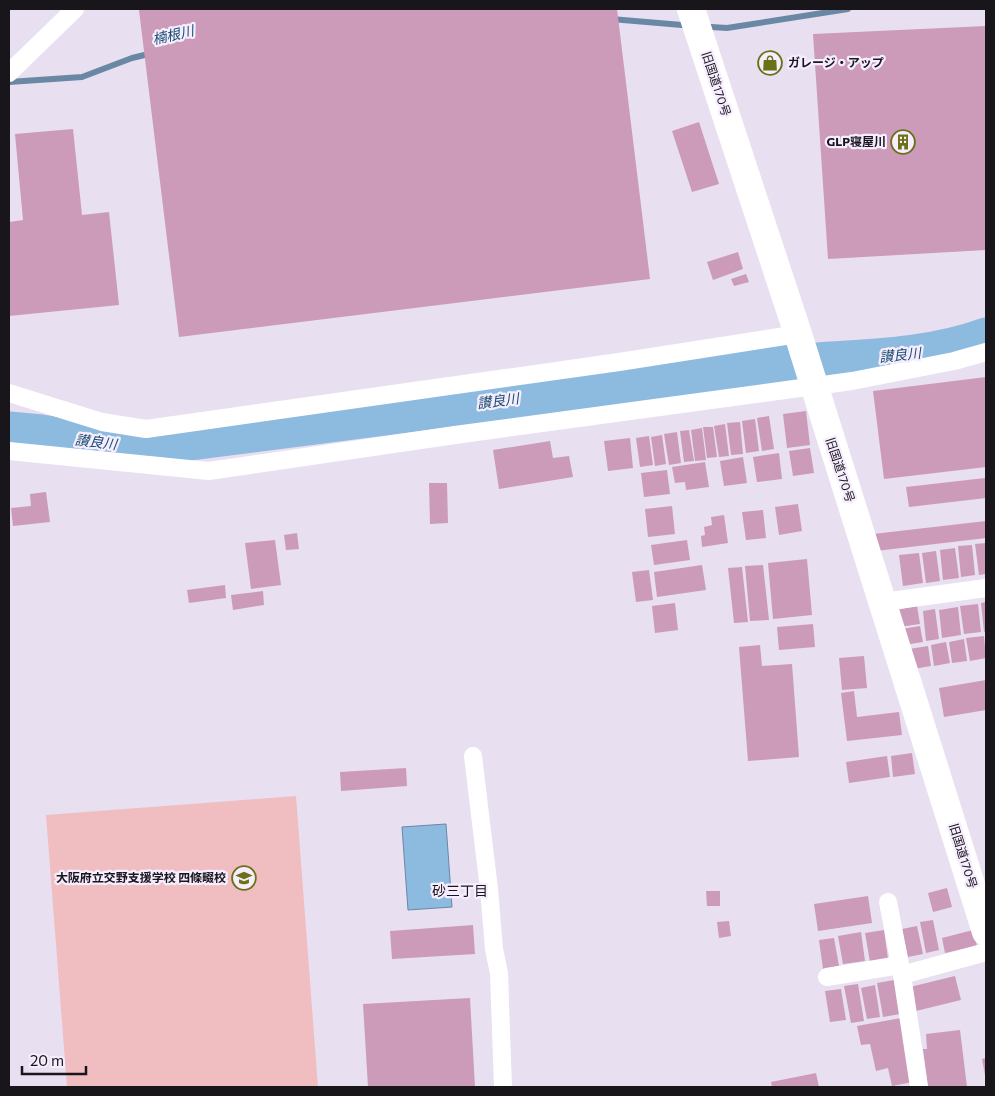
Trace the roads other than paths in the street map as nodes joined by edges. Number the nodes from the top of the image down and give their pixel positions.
1 (75, 9) edge
2 (691, 9) edge
3 (9, 73) edge
4 (799, 338) junction
5 (986, 352) edge
6 (813, 383) junction
7 (9, 393) edge
8 (9, 451) edge
9 (986, 588) edge
10 (883, 602) junction
11 (473, 756) dead end
12 (888, 902) dead end
13 (986, 932) edge
14 (986, 952) edge
15 (901, 970) junction
16 (827, 978) dead end
17 (503, 1087) edge
18 (919, 1087) edge

1 - 3 street
2 - 4 highway, 旧国道170号
4 - 6 highway, 旧国道170号
4 - 7 street
5 - 6 street
6 - 8 street
6 - 10 highway, 旧国道170号
9 - 10 street
10 - 13 highway, 旧国道170号
11 - 17 street
12 - 15 street
14 - 15 street
15 - 16 street
15 - 18 street

